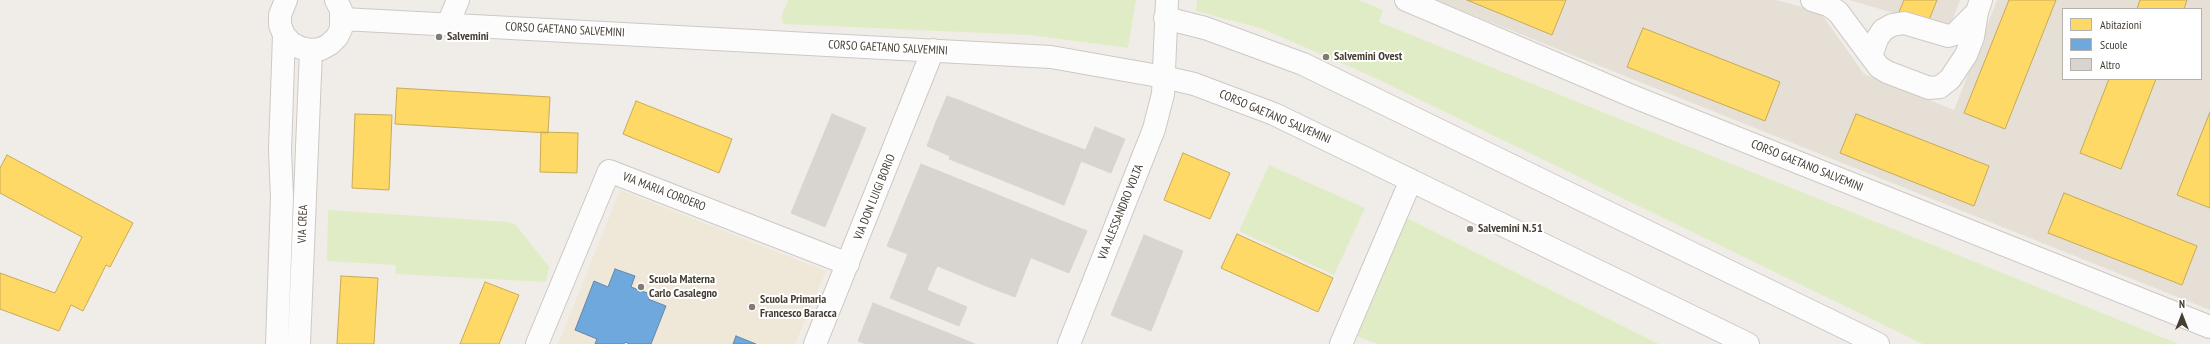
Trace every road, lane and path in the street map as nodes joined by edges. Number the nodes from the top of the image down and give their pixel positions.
1 (286, 0) edge
2 (458, 0) edge
3 (1406, 0) edge
4 (1812, 0) edge
5 (1979, 6) edge
6 (339, 9) edge
7 (1166, 9) edge
8 (448, 24) junction
9 (284, 36) junction
10 (311, 50) junction
11 (933, 50) junction
12 (1871, 56) junction
13 (1164, 77) junction
14 (308, 104) junction
15 (1411, 180) junction
16 (282, 197) junction
17 (848, 264) junction
18 (2210, 328) edge
19 (276, 344) edge
20 (299, 344) edge
21 (537, 344) edge
22 (815, 344) edge
23 (1069, 344) edge
24 (1341, 344) edge
25 (1748, 344) edge
26 (1878, 344) edge

1 - 9 street, VIA CREA
2 - 8 street
3 - 18 street, CORSO GAETANO SALVEMINI
4 - 12 street
5 - 12 street
5 - 12 street
6 - 8 street, CORSO GAETANO SALVEMINI
6 - 10 street
7 - 13 street, VIA ALESSANDRO VOLTA
7 - 26 street
8 - 11 street, CORSO GAETANO SALVEMINI
9 - 10 street
9 - 16 street, VIA CREA
10 - 14 street, VIA CREA
11 - 13 street, CORSO GAETANO SALVEMINI
11 - 17 street, VIA DON LUIGI BORIO
13 - 15 street, CORSO GAETANO SALVEMINI
13 - 23 street, VIA ALESSANDRO VOLTA
14 - 16 street, VIA CREA
14 - 20 street, VIA CREA
15 - 24 street
15 - 25 street, CORSO GAETANO SALVEMINI
16 - 19 street, VIA CREA
17 - 21 street, VIA MARIA CORDERO
17 - 22 street, VIA DON LUIGI BORIO

